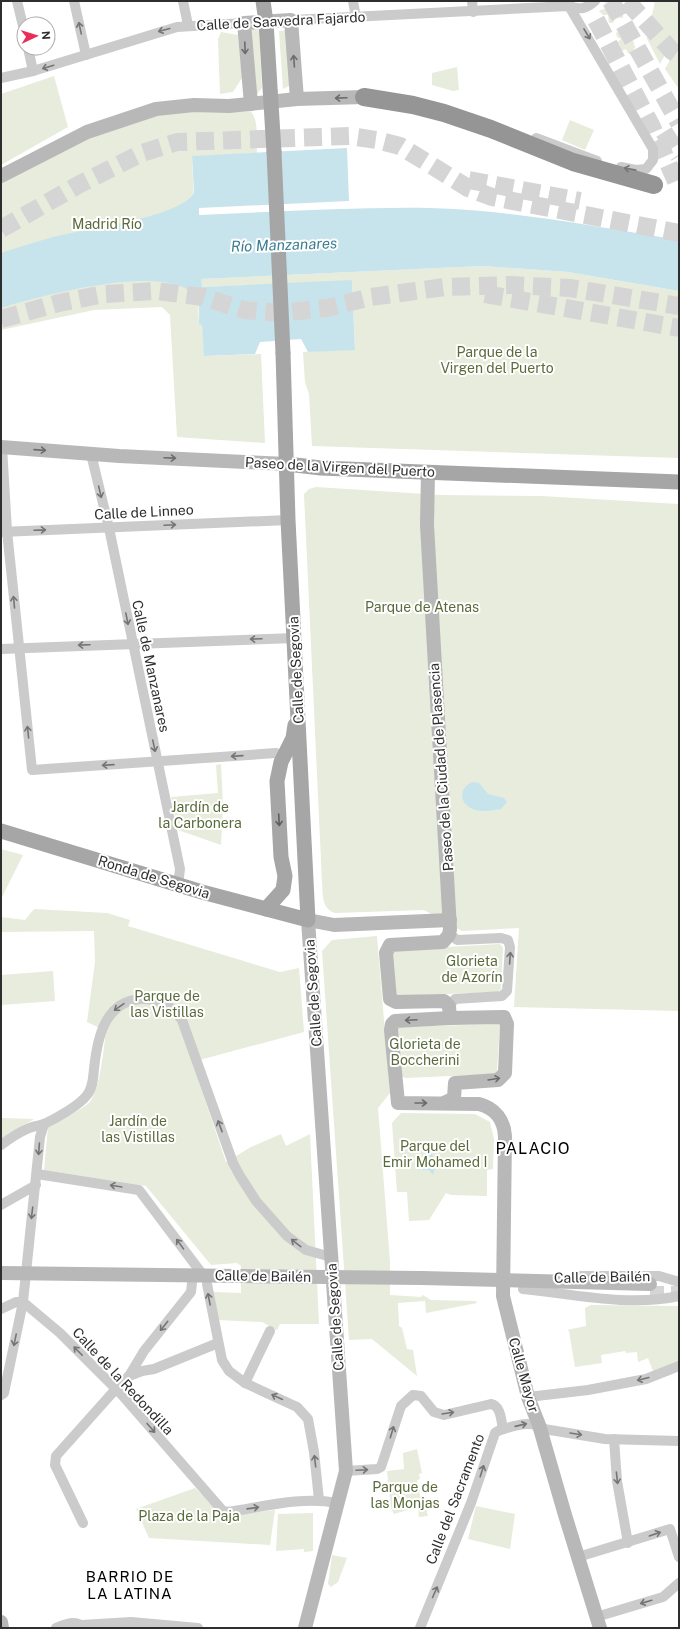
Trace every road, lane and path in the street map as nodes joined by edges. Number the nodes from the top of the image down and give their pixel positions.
1 (17, 1) edge
2 (74, 1) edge
3 (183, 1) edge
4 (262, 1) edge
5 (353, 1) edge
6 (472, 1) edge
7 (595, 1) edge
8 (568, 3) edge
9 (473, 12) junction
10 (21, 16) edge
11 (356, 18) junction
12 (292, 20) junction
13 (266, 22) junction
14 (244, 23) junction
15 (188, 25) junction
16 (86, 55) junction
17 (30, 56) edge
18 (33, 71) junction
19 (247, 73) junction
20 (1, 78) edge
21 (364, 97) junction
22 (297, 100) junction
23 (272, 102) junction
24 (251, 104) junction
25 (221, 105) junction
26 (1, 176) edge
27 (654, 185) dead end
28 (2, 447) edge
29 (91, 454) junction
30 (287, 464) junction
31 (428, 472) junction
32 (679, 482) edge
33 (288, 520) junction
34 (109, 528) junction
35 (4, 532) edge
36 (295, 638) junction
37 (132, 644) junction
38 (19, 648) junction
39 (1, 649) edge
40 (298, 709) junction
41 (276, 753) dead end
42 (157, 762) junction
43 (1, 831) edge
44 (178, 885) junction
45 (266, 909) junction
46 (308, 920) junction
47 (450, 924) junction
48 (449, 1012) junction
49 (455, 1093) junction
50 (444, 1103) junction
51 (471, 1104) junction
52 (44, 1124) junction
53 (1, 1145) edge
54 (37, 1174) junction
55 (36, 1185) junction
56 (1, 1206) edge
57 (331, 1257) junction
58 (1, 1273) edge
59 (26, 1277) junction
60 (1, 1280) edge
61 (201, 1281) junction
62 (679, 1282) edge
63 (503, 1284) junction
64 (524, 1284) junction
65 (650, 1288) tunnel mouth
66 (679, 1296) edge
67 (23, 1302) junction
68 (1, 1309) edge
69 (270, 1331) dead end
70 (218, 1343) junction
71 (679, 1366) edge
72 (129, 1376) junction
73 (245, 1383) junction
74 (116, 1389) junction
75 (3, 1394) edge
76 (528, 1397) junction
77 (539, 1425) junction
78 (503, 1429) junction
79 (614, 1439) junction
80 (679, 1441) edge
81 (346, 1471) junction
82 (319, 1500) junction
83 (337, 1503) junction
84 (83, 1523) dead end
85 (628, 1543) junction
86 (679, 1557) edge
87 (578, 1558) junction
88 (679, 1584) edge
89 (1, 1622) edge
90 (598, 1622) edge
91 (83, 1627) edge
92 (2, 1628) edge
93 (56, 1628) edge
94 (198, 1628) edge
95 (305, 1628) edge
96 (420, 1628) edge

1 - 10 street
16 -> 2 street
3 - 15 street
4 - 13 main road, Calle de Segovia
5 - 11 street
6 - 9 street
7 - 8 street, Calle de Saavedra Fajardo
8 - 9 street, Calle de Saavedra Fajardo
8 -> 21 street
9 - 11 street, Calle de Saavedra Fajardo
11 - 12 street, Calle de Saavedra Fajardo
12 - 13 street, Calle de Saavedra Fajardo
22 -> 12 street
13 - 14 street, Calle de Saavedra Fajardo
13 - 23 main road, Calle de Segovia
14 - 15 street, Calle de Saavedra Fajardo
14 -> 19 street
15 -> 16 street, Calle de Saavedra Fajardo
16 -> 18 street, Calle de Saavedra Fajardo
17 - 18 street
18 - 20 street, Calle de Saavedra Fajardo
19 - 24 street
19 - 25 street
21 -> 22 street
21 - 27 highway
22 - 23 street
23 - 24 street
23 - 30 main road, Calle de Segovia, bridge
24 - 25 street
25 - 26 street
28 -> 29 street, Paseo de la Virgen del Puerto
28 - 35 street
29 -> 30 street, Paseo de la Virgen del Puerto
29 -> 34 street, Calle de Manzanares
30 - 31 main road, Paseo de la Virgen del Puerto
30 - 33 main road, Calle de Segovia
31 - 32 main road, Paseo de la Virgen del Puerto
31 - 47 street, Paseo de la Ciudad de Plasencia
34 -> 33 street, Calle de Linneo
33 - 36 main road, Calle de Segovia
35 -> 34 street, Calle de Linneo
34 -> 37 street, Calle de Manzanares
38 -> 35 street
36 -> 37 street
36 - 40 main road, Calle de Segovia
37 -> 38 street
37 -> 42 street, Calle de Manzanares
38 - 39 street
42 -> 38 street
40 -> 45 main road
40 - 46 main road, Calle de Segovia
41 -> 42 street
42 - 44 street, Calle de Manzanares
43 - 44 main road, Ronda de Segovia
44 - 45 main road, Ronda de Segovia
45 - 46 main road, Ronda de Segovia
46 - 47 street
46 - 57 street, Calle de Segovia
48 -> 47 street
47 - 48 street
49 -> 48 street
48 -> 50 street
49 - 50 street
49 - 51 street
50 - 51 street
51 - 63 street, Calle Mayor
52 - 53 street
52 -> 54 street
57 -> 52 street
54 - 55 street
61 -> 54 street
55 - 56 street
55 -> 59 street
57 - 81 street, Calle de Segovia
58 - 59 street, Calle de Bailén
59 - 60 street, Calle de Bailén
59 - 61 street, Calle de Bailén
59 - 67 street
61 - 63 street, Calle de Bailén, bridge
70 -> 61 street
61 -> 72 street
62 - 64 street, Calle de Bailén
63 - 64 street, Calle de Bailén
63 - 76 street, Calle Mayor
64 - 65 street, Calle de Bailén
64 - 66 street, Calle de Bailén
67 - 68 street
74 -> 67 street, Calle de la Redondilla
67 -> 75 street
69 - 73 street
70 - 72 street
70 - 73 street
71 -> 76 street
72 - 74 street
82 -> 73 street
74 -> 82 street, Calle de la Redondilla
74 - 84 street
76 - 77 street, Calle Mayor
78 -> 77 street, Calle del Sacramento
77 -> 79 street, Calle del Sacramento
77 - 87 street, Calle Mayor
81 -> 78 street, Calle del Sacramento
96 -> 78 street, Calle del Sacramento
79 - 80 street, Calle del Sacramento
79 -> 85 street
81 - 83 street, Calle de Segovia
82 - 83 street
83 - 95 street, Calle de Segovia
85 -> 86 street
85 - 87 street
87 - 90 street, Calle Mayor
88 -> 90 street
89 - 92 street
91 - 93 street
91 - 94 street

